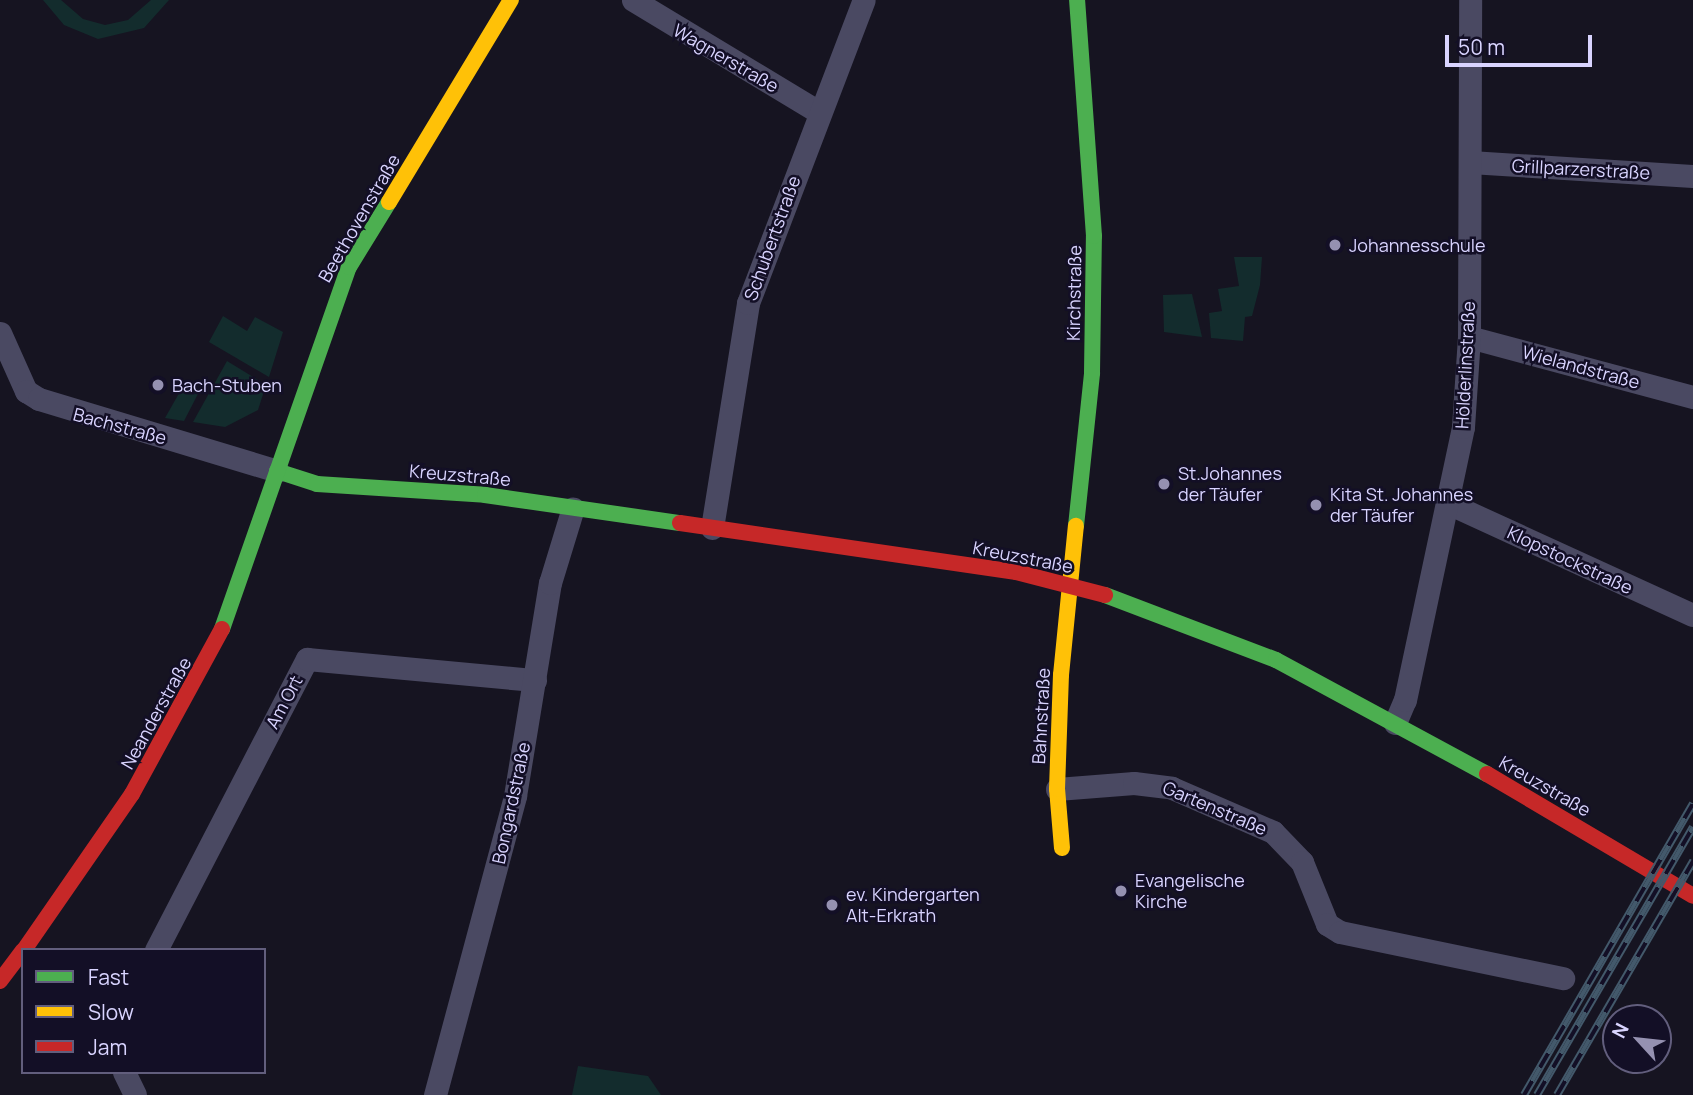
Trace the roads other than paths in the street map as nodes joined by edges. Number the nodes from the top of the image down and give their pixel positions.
1 (511, 0) edge
2 (633, 0) edge
3 (864, 0) edge
4 (1077, 0) edge
5 (1475, 1) edge
6 (820, 113) junction
7 (1470, 162) junction
8 (1693, 176) edge
9 (0, 333) edge
10 (1469, 337) junction
11 (1693, 397) edge
12 (277, 471) junction
13 (1448, 503) junction
14 (565, 506) junction
15 (712, 528) junction
16 (1071, 586) junction
17 (1693, 615) edge
18 (535, 680) junction
19 (1395, 723) junction
20 (1057, 789) junction
21 (1062, 848) dead end
22 (1693, 896) edge
23 (26, 948) edge
24 (157, 948) edge
25 (21, 954) edge
26 (1563, 978) dead end
27 (0, 981) edge
28 (125, 1074) edge
29 (135, 1095) edge
30 (435, 1095) edge

1 - 12 main road, Beethovenstraße
2 - 6 street, Wagnerstraße
3 - 6 street, Schubertstraße
4 - 16 main road, Kirchstraße
5 - 7 street, Hölderlinstraße
6 - 15 street, Schubertstraße
7 - 8 street, Grillparzerstraße
7 - 10 street, Hölderlinstraße
9 - 12 street, Bachstraße
10 - 11 street, Wielandstraße
10 - 13 street, Hölderlinstraße
12 - 14 main road, Kreuzstraße
12 - 23 main road, Neanderstraße
13 - 17 street, Klopstockstraße
13 - 19 street, Hölderlinstraße
14 - 15 main road, Kreuzstraße
14 - 18 street, Bongardstraße
15 - 16 main road, Kreuzstraße
16 - 19 main road, Kreuzstraße
16 - 20 main road, Bahnstraße
18 - 24 street, Am Ort
18 - 30 street, Bongardstraße
19 - 22 main road, Kreuzstraße
20 - 21 main road, Bahnstraße
20 - 26 street, Gartenstraße
25 - 27 main road, Neanderstraße
28 - 29 street

